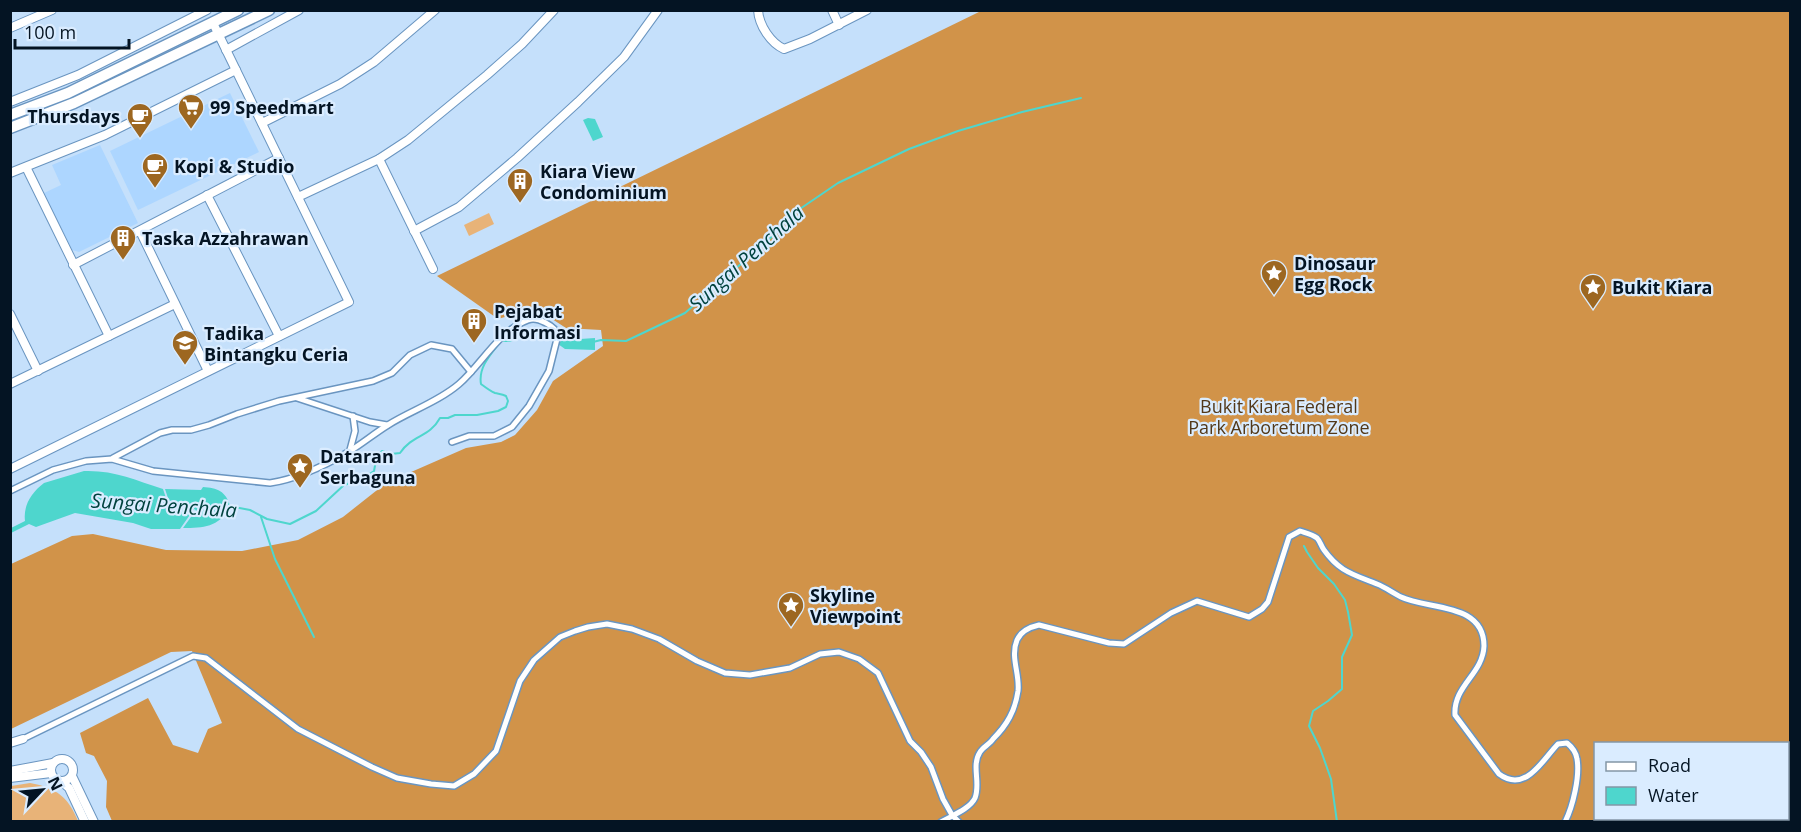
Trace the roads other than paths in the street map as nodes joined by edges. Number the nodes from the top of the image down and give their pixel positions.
1 (52, 10) edge
2 (207, 10) edge
3 (238, 10) edge
4 (269, 10) edge
5 (299, 10) edge
6 (435, 10) edge
7 (554, 10) edge
8 (658, 10) edge
9 (758, 10) edge
10 (832, 10) edge
11 (867, 10) edge
12 (213, 23) junction
13 (839, 25) junction
14 (10, 28) edge
15 (219, 35) junction
16 (226, 50) junction
17 (236, 70) junction
18 (22, 98) junction
19 (10, 102) edge
20 (26, 109) junction
21 (10, 115) edge
22 (262, 123) junction
23 (10, 128) edge
24 (279, 158) junction
25 (378, 159) junction
26 (26, 166) junction
27 (10, 173) edge
28 (207, 195) junction
29 (298, 197) junction
30 (140, 231) junction
31 (414, 231) junction
32 (74, 265) junction
33 (433, 269) dead end
34 (175, 304) junction
35 (10, 315) edge
36 (109, 336) junction
37 (279, 336) junction
38 (38, 371) junction
39 (208, 371) junction
40 (471, 372) junction
41 (10, 384) edge
42 (296, 397) junction
43 (353, 416) junction
44 (387, 425) junction
45 (452, 442) dead end
46 (350, 451) junction
47 (112, 459) junction
48 (10, 469) edge
49 (10, 491) edge
50 (23, 739) joint
51 (10, 742) edge
52 (53, 764) junction
53 (10, 771) edge
54 (51, 773) junction
55 (72, 776) junction
56 (10, 778) edge
57 (62, 782) junction
58 (952, 815) junction
59 (85, 822) edge
60 (94, 822) edge
61 (941, 822) edge
62 (959, 822) edge
63 (1565, 822) edge

1 - 14 street
2 - 18 street
3 - 12 main road
4 - 15 main road
5 - 16 street
6 - 22 street
7 - 25 street
8 - 31 street
9 - 13 street
10 - 13 street
11 - 13 street
12 - 15 street
12 - 20 main road
15 - 16 street
15 - 23 main road
16 - 17 street
17 - 22 street
17 - 26 street
18 - 19 street
18 - 20 street
20 - 21 main road
22 - 24 street
24 - 28 street
24 - 29 street
25 - 29 street
25 - 31 street
26 - 27 street
26 - 32 street
28 - 30 street
28 - 37 street
29 - 37 street
30 - 32 street
30 - 34 street
31 - 33 street
32 - 36 street
34 - 36 street
34 - 39 street
35 - 38 street
36 - 38 street
37 - 39 street
38 - 41 street
39 - 48 street
40 - 42 street
40 - 44 street
40 - 45 street
42 - 43 street
42 - 47 street
43 - 44 street
43 - 46 street
44 - 46 street
46 - 47 street
47 - 49 street
50 - 51 street
50 - 58 street
52 - 53 street
52 - 54 street
52 - 55 street
54 - 56 street
54 - 57 street
55 - 57 street
55 - 60 street
57 - 59 street
58 - 61 street
58 - 62 street
58 - 63 street

